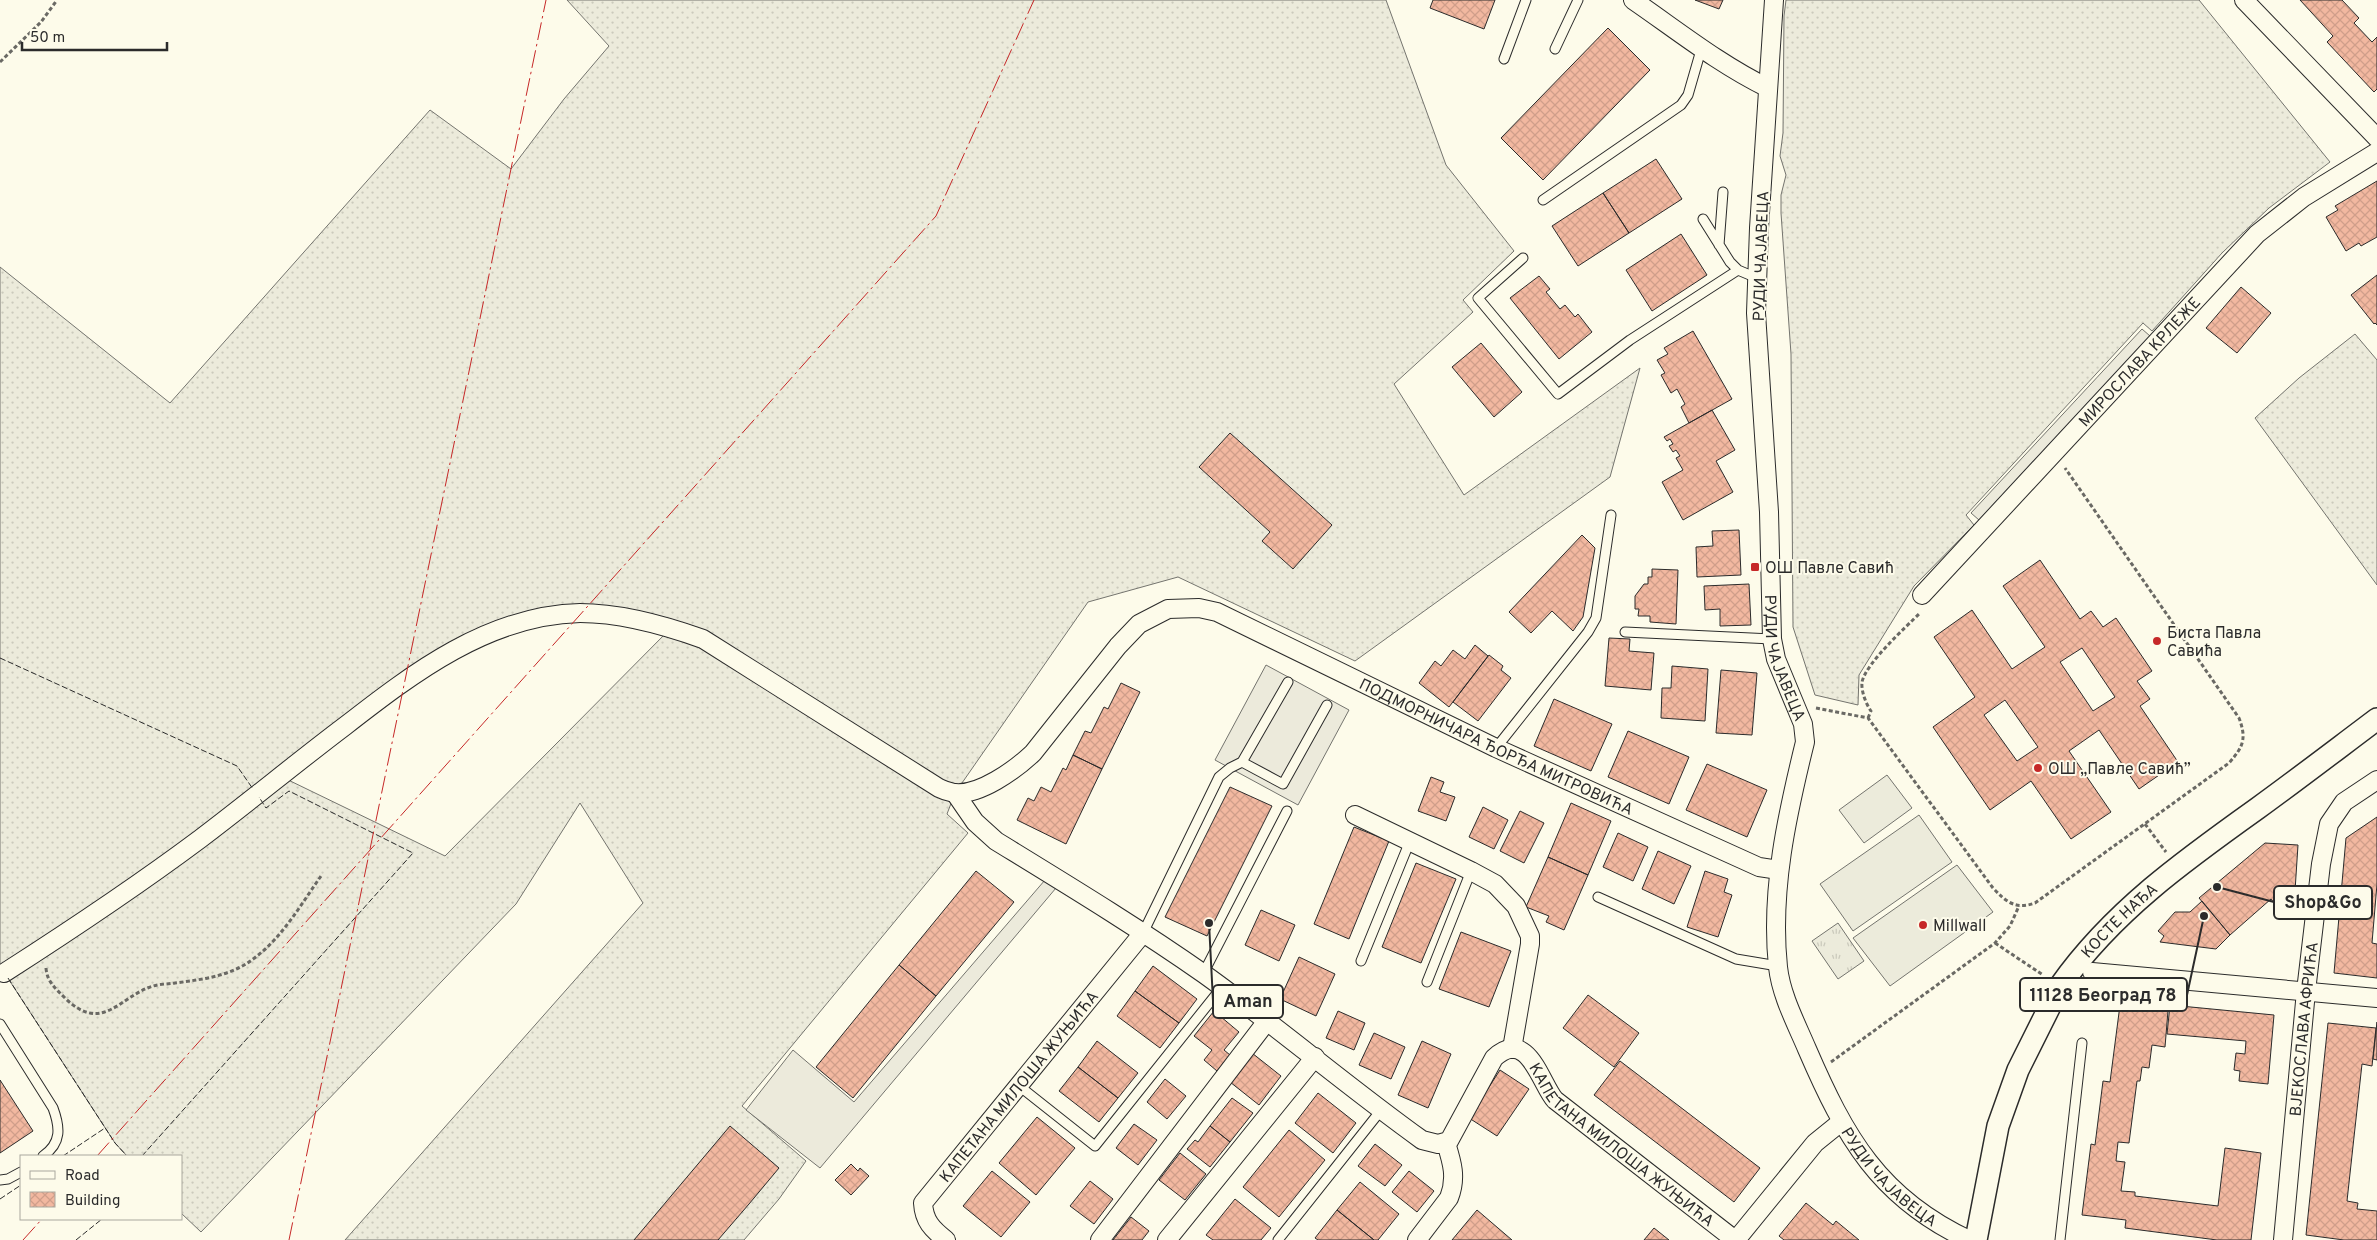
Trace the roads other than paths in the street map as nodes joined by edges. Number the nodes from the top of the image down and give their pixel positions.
1 (1526, 0) edge
2 (1578, 0) edge
3 (1774, 0) edge
4 (2244, 0) edge
5 (1635, 1) edge
6 (1555, 49) dead end
7 (1702, 50) junction
8 (1504, 59) dead end
9 (1768, 88) junction
10 (2377, 138) edge
11 (2377, 152) edge
12 (1723, 192) dead end
13 (1544, 200) dead end
14 (1702, 219) dead end
15 (1719, 245) junction
16 (1523, 258) dead end
17 (1738, 270) junction
18 (1758, 278) junction
19 (1611, 515) dead end
20 (1922, 595) dead end
21 (1625, 632) dead end
22 (1772, 639) junction
23 (1288, 682) dead end
24 (1327, 705) dead end
25 (2377, 719) edge
26 (1496, 748) junction
27 (1242, 762) junction
28 (2377, 780) edge
29 (955, 793) junction
30 (1288, 811) dead end
31 (1355, 815) dead end
32 (1410, 841) junction
33 (1471, 870) junction
34 (1779, 870) junction
35 (1598, 898) dead end
36 (1143, 933) junction
37 (1361, 961) dead end
38 (1778, 966) junction
39 (2092, 972) dead end
40 (2, 974) edge
41 (1203, 974) junction
42 (1427, 982) dead end
43 (1222, 988) junction
44 (2306, 991) junction
45 (2377, 998) edge
46 (1267, 1021) junction
47 (0, 1024) edge
48 (2082, 1043) dead end
49 (1512, 1050) junction
50 (1315, 1057) junction
51 (1018, 1085) junction
52 (1382, 1109) junction
53 (1841, 1122) junction
54 (1446, 1142) junction
55 (44, 1155) edge
56 (20, 1173) edge
57 (0, 1180) edge
58 (946, 1240) edge
59 (1100, 1240) edge
60 (1167, 1240) edge
61 (1278, 1240) edge
62 (1417, 1240) edge
63 (1736, 1240) edge
64 (1969, 1240) edge
65 (1976, 1240) edge
66 (2060, 1240) edge
67 (2283, 1240) edge

1 - 8 lane
2 - 6 lane
3 - 9 street, РУДИ ЧАЈАВЕЦА
4 - 10 street
5 - 7 street
7 - 9 street
7 - 13 lane
9 - 18 street, РУДИ ЧАЈАВЕЦА
11 - 20 street, МИРОСЛАВА КРЛЕЖЕ
12 - 15 lane
14 - 15 lane
15 - 17 lane
16 - 17 lane, РУДИ ЧАЈАВЕЦА
17 - 18 lane
18 - 22 street, РУДИ ЧАЈАВЕЦА
19 - 26 lane
21 - 22 lane
22 - 34 street, РУДИ ЧАЈАВЕЦА
23 - 27 lane
24 - 27 lane
25 - 65 street, КОСТЕ НАЂА
26 - 29 street, ПОДМОРНИЧАРА ЂОРЂА МИТРОВИЋА
26 - 34 street, ПОДМОРНИЧАРА ЂОРЂА МИТРОВИЋА
27 - 36 lane
28 - 44 street, ВЈЕКОСЛАВА АФРИЋА
29 - 36 street
29 - 40 street
30 - 41 lane
31 - 32 street
32 - 33 street
32 - 37 lane
33 - 42 lane
33 - 49 street
34 - 38 street, РУДИ ЧАЈАВЕЦА
35 - 38 lane
36 - 41 street
36 - 51 street, КАПЕТАНА МИЛОША ЖУЊИЋА
38 - 53 street, РУДИ ЧАЈАВЕЦА
39 - 44 street
41 - 43 street
43 - 46 street
43 - 51 lane
44 - 45 street
44 - 67 street, ВЈЕКОСЛАВА АФРИЋА
46 - 50 street
46 - 59 street
47 - 55 lane
48 - 66 lane
49 - 54 street
49 - 63 street, КАПЕТАНА МИЛОША ЖУЊИЋА
50 - 52 street
50 - 60 street
51 - 58 street, КАПЕТАНА МИЛОША ЖУЊИЋА
52 - 54 street
52 - 61 lane
53 - 63 street, РУДИ ЧАЈАВЕЦА
53 - 64 street, РУДИ ЧАЈАВЕЦА
54 - 62 street
56 - 57 lane

